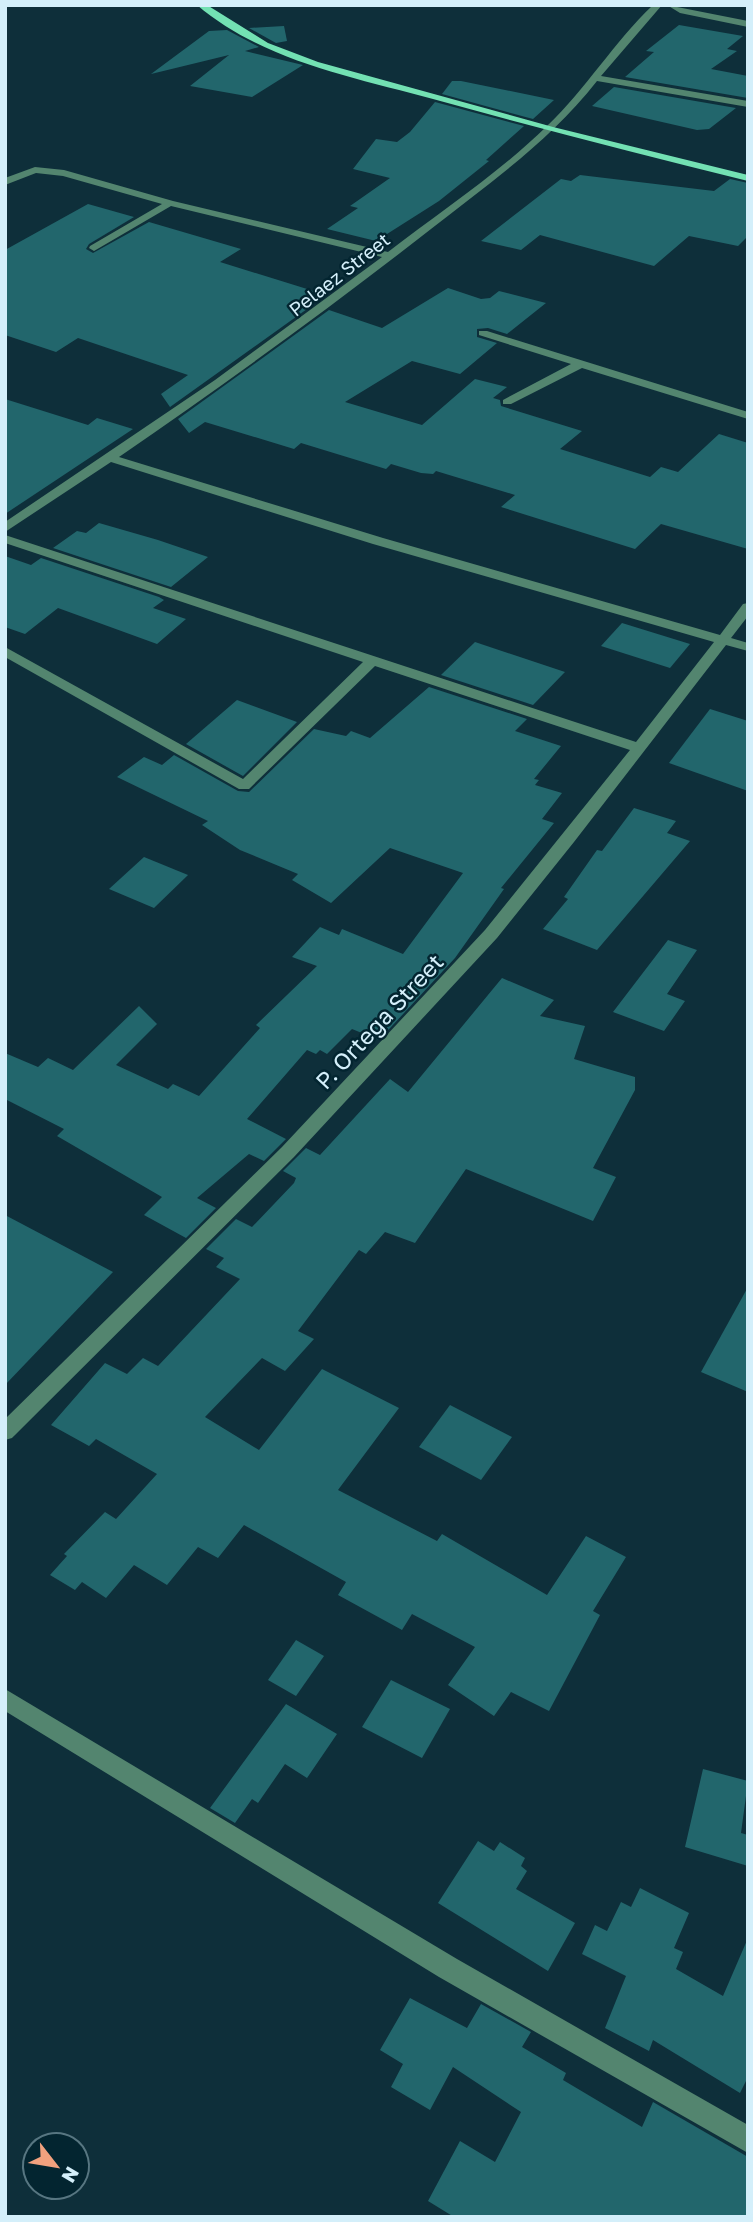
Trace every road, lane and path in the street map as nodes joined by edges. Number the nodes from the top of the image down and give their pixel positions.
1 (201, 5) edge
2 (658, 5) edge
3 (671, 5) edge
4 (748, 24) edge
5 (597, 78) junction
6 (748, 104) edge
7 (550, 129) junction
8 (748, 178) edge
9 (5, 182) edge
10 (170, 203) junction
11 (94, 248) dead end
12 (390, 256) junction
13 (483, 333) dead end
14 (580, 364) junction
15 (507, 402) dead end
16 (748, 415) edge
17 (110, 458) junction
18 (5, 528) edge
19 (5, 540) edge
20 (748, 607) edge
21 (723, 641) junction
22 (748, 648) edge
23 (5, 651) edge
24 (372, 661) junction
25 (639, 748) junction
26 (5, 1432) edge
27 (5, 1699) edge
28 (748, 2140) edge

1 - 7 main road
2 - 5 street, Pelaez Street
3 - 4 street
5 - 6 street
5 - 7 street, Pelaez Street
7 - 8 main road
7 - 12 street, Pelaez Street
9 - 10 street
10 - 11 street
10 - 12 street
12 - 17 street, Pelaez Street
13 - 14 street
14 - 15 street
14 - 16 street
17 - 18 street, Pelaez Street
17 - 21 street
19 - 24 street
20 - 21 street, P. Ortega Street
21 - 22 street
21 - 25 street, P. Ortega Street
23 - 24 street
24 - 25 street
25 - 26 street, P. Ortega Street
27 - 28 street

